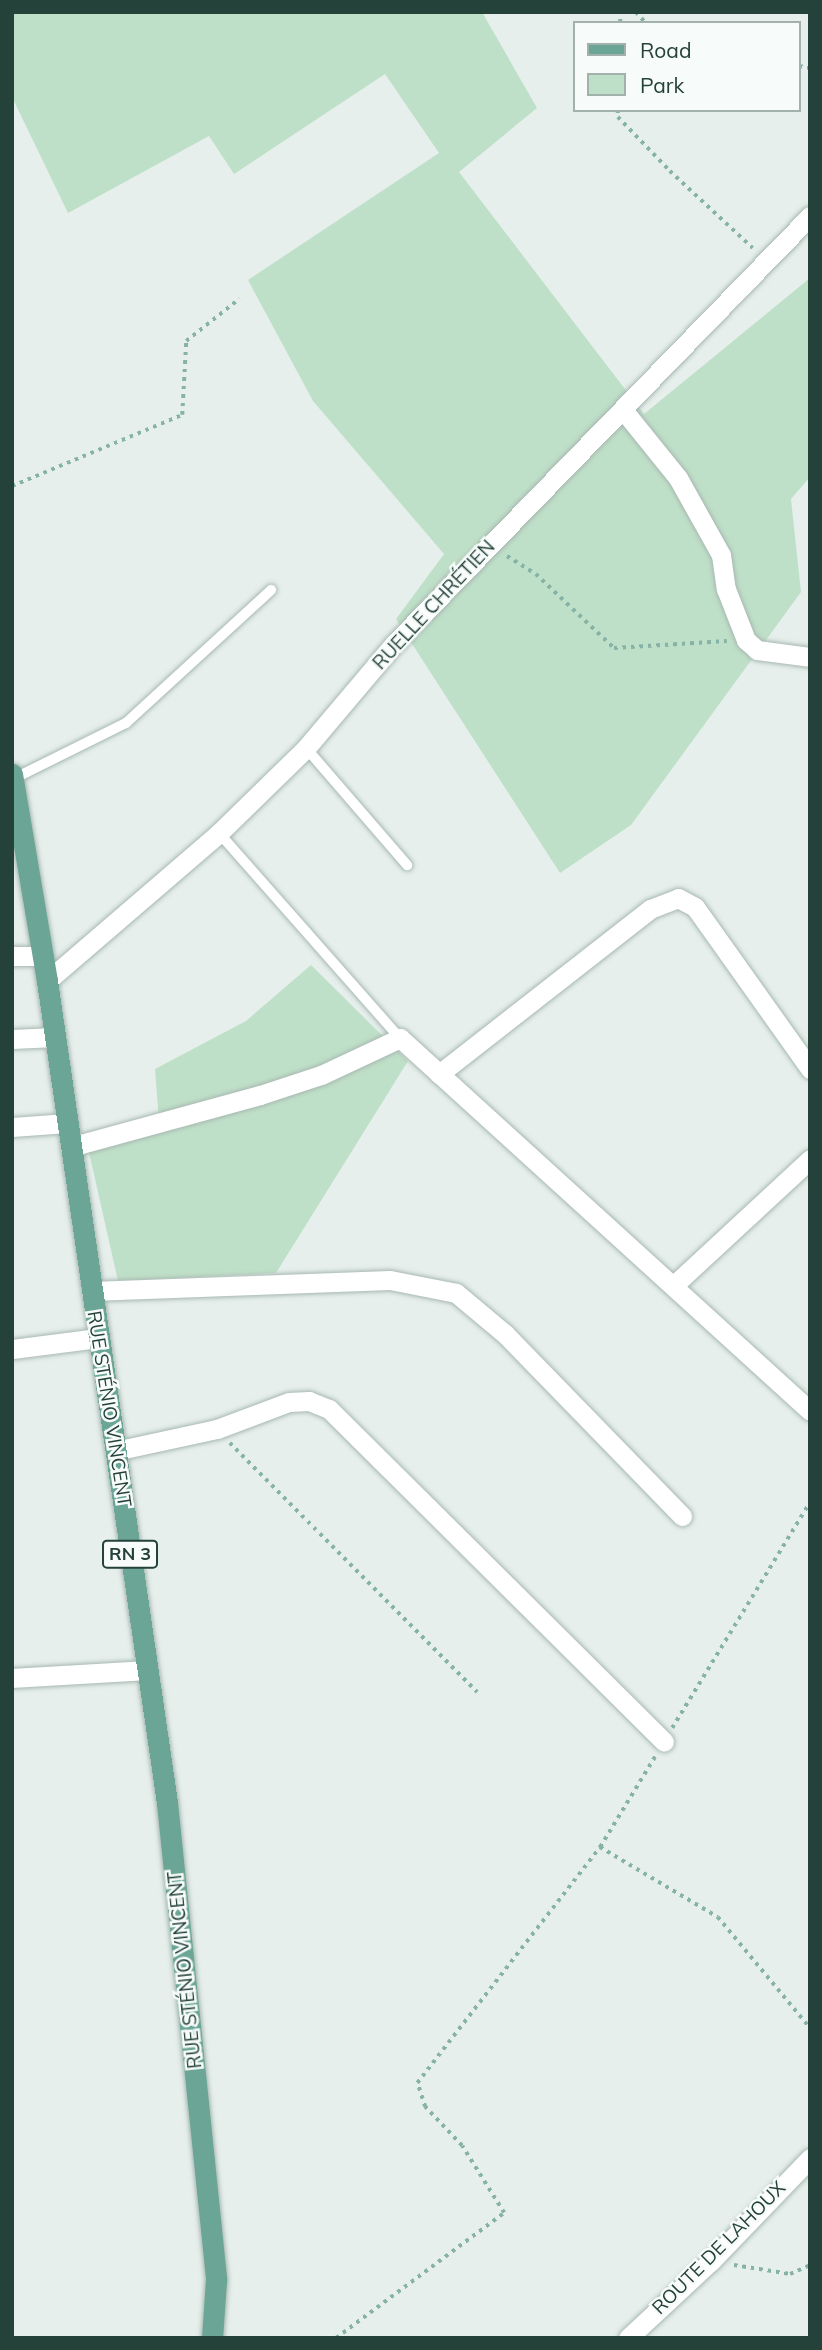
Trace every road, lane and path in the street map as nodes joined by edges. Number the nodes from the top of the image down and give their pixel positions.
1 (618, 112) edge
2 (810, 216) edge
3 (765, 259) junction
4 (239, 299) dead end
5 (624, 411) junction
6 (12, 486) edge
7 (480, 556) junction
8 (271, 590) dead end
9 (746, 640) junction
10 (810, 657) edge
11 (306, 748) junction
12 (13, 776) edge
13 (219, 833) junction
14 (407, 865) dead end
15 (12, 956) edge
16 (43, 956) junction
17 (47, 981) junction
18 (55, 1037) junction
19 (400, 1038) junction
20 (12, 1039) edge
21 (810, 1069) edge
22 (439, 1074) junction
23 (67, 1123) junction
24 (12, 1127) edge
25 (70, 1147) junction
26 (810, 1159) edge
27 (673, 1286) junction
28 (91, 1291) junction
29 (98, 1338) junction
30 (12, 1349) edge
31 (810, 1411) edge
32 (217, 1429) junction
33 (115, 1451) junction
34 (810, 1502) edge
35 (682, 1516) dead end
36 (147, 1670) junction
37 (12, 1678) edge
38 (477, 1692) dead end
39 (664, 1742) junction
40 (600, 1847) junction
41 (810, 2028) edge
42 (810, 2158) edge
43 (711, 2261) junction
44 (810, 2265) edge
45 (212, 2338) edge
46 (336, 2338) edge
47 (628, 2338) edge

1 - 3 path
2 - 3 street, RUELLE CHRÉTIEN
3 - 5 street, RUELLE CHRÉTIEN
4 - 6 path
5 - 7 street, RUELLE CHRÉTIEN
5 - 9 street
7 - 9 path
7 - 11 street, RUELLE CHRÉTIEN
8 - 12 lane
9 - 10 street
11 - 13 street, RUELLE CHRÉTIEN
11 - 14 lane
12 - 16 main road, RUE STÉNIO VINCENT / RN 3
13 - 17 street, RUELLE CHRÉTIEN
13 - 19 lane
15 - 16 street
16 - 17 main road, RUE STÉNIO VINCENT / RN 3
17 - 18 main road, RUE STÉNIO VINCENT / RN 3
18 - 20 street
18 - 23 main road, RUE STÉNIO VINCENT / RN 3
19 - 22 street
19 - 25 street
21 - 22 street
22 - 27 street
23 - 24 street
23 - 25 main road, RUE STÉNIO VINCENT / RN 3
25 - 28 main road, RUE STÉNIO VINCENT / RN 3
26 - 27 street
27 - 31 street
28 - 29 main road, RUE STÉNIO VINCENT / RN 3
28 - 35 street
29 - 30 street
29 - 33 main road, RUE STÉNIO VINCENT / RN 3
32 - 33 street
32 - 38 path
32 - 39 street
33 - 36 main road, RUE STÉNIO VINCENT / RN 3
34 - 39 path
36 - 37 street
36 - 45 main road, RUE STÉNIO VINCENT / RN 3
39 - 40 path
40 - 41 path
40 - 46 path
42 - 43 street, ROUTE DE LAHOUX
43 - 44 path
43 - 47 street, ROUTE DE LAHOUX

